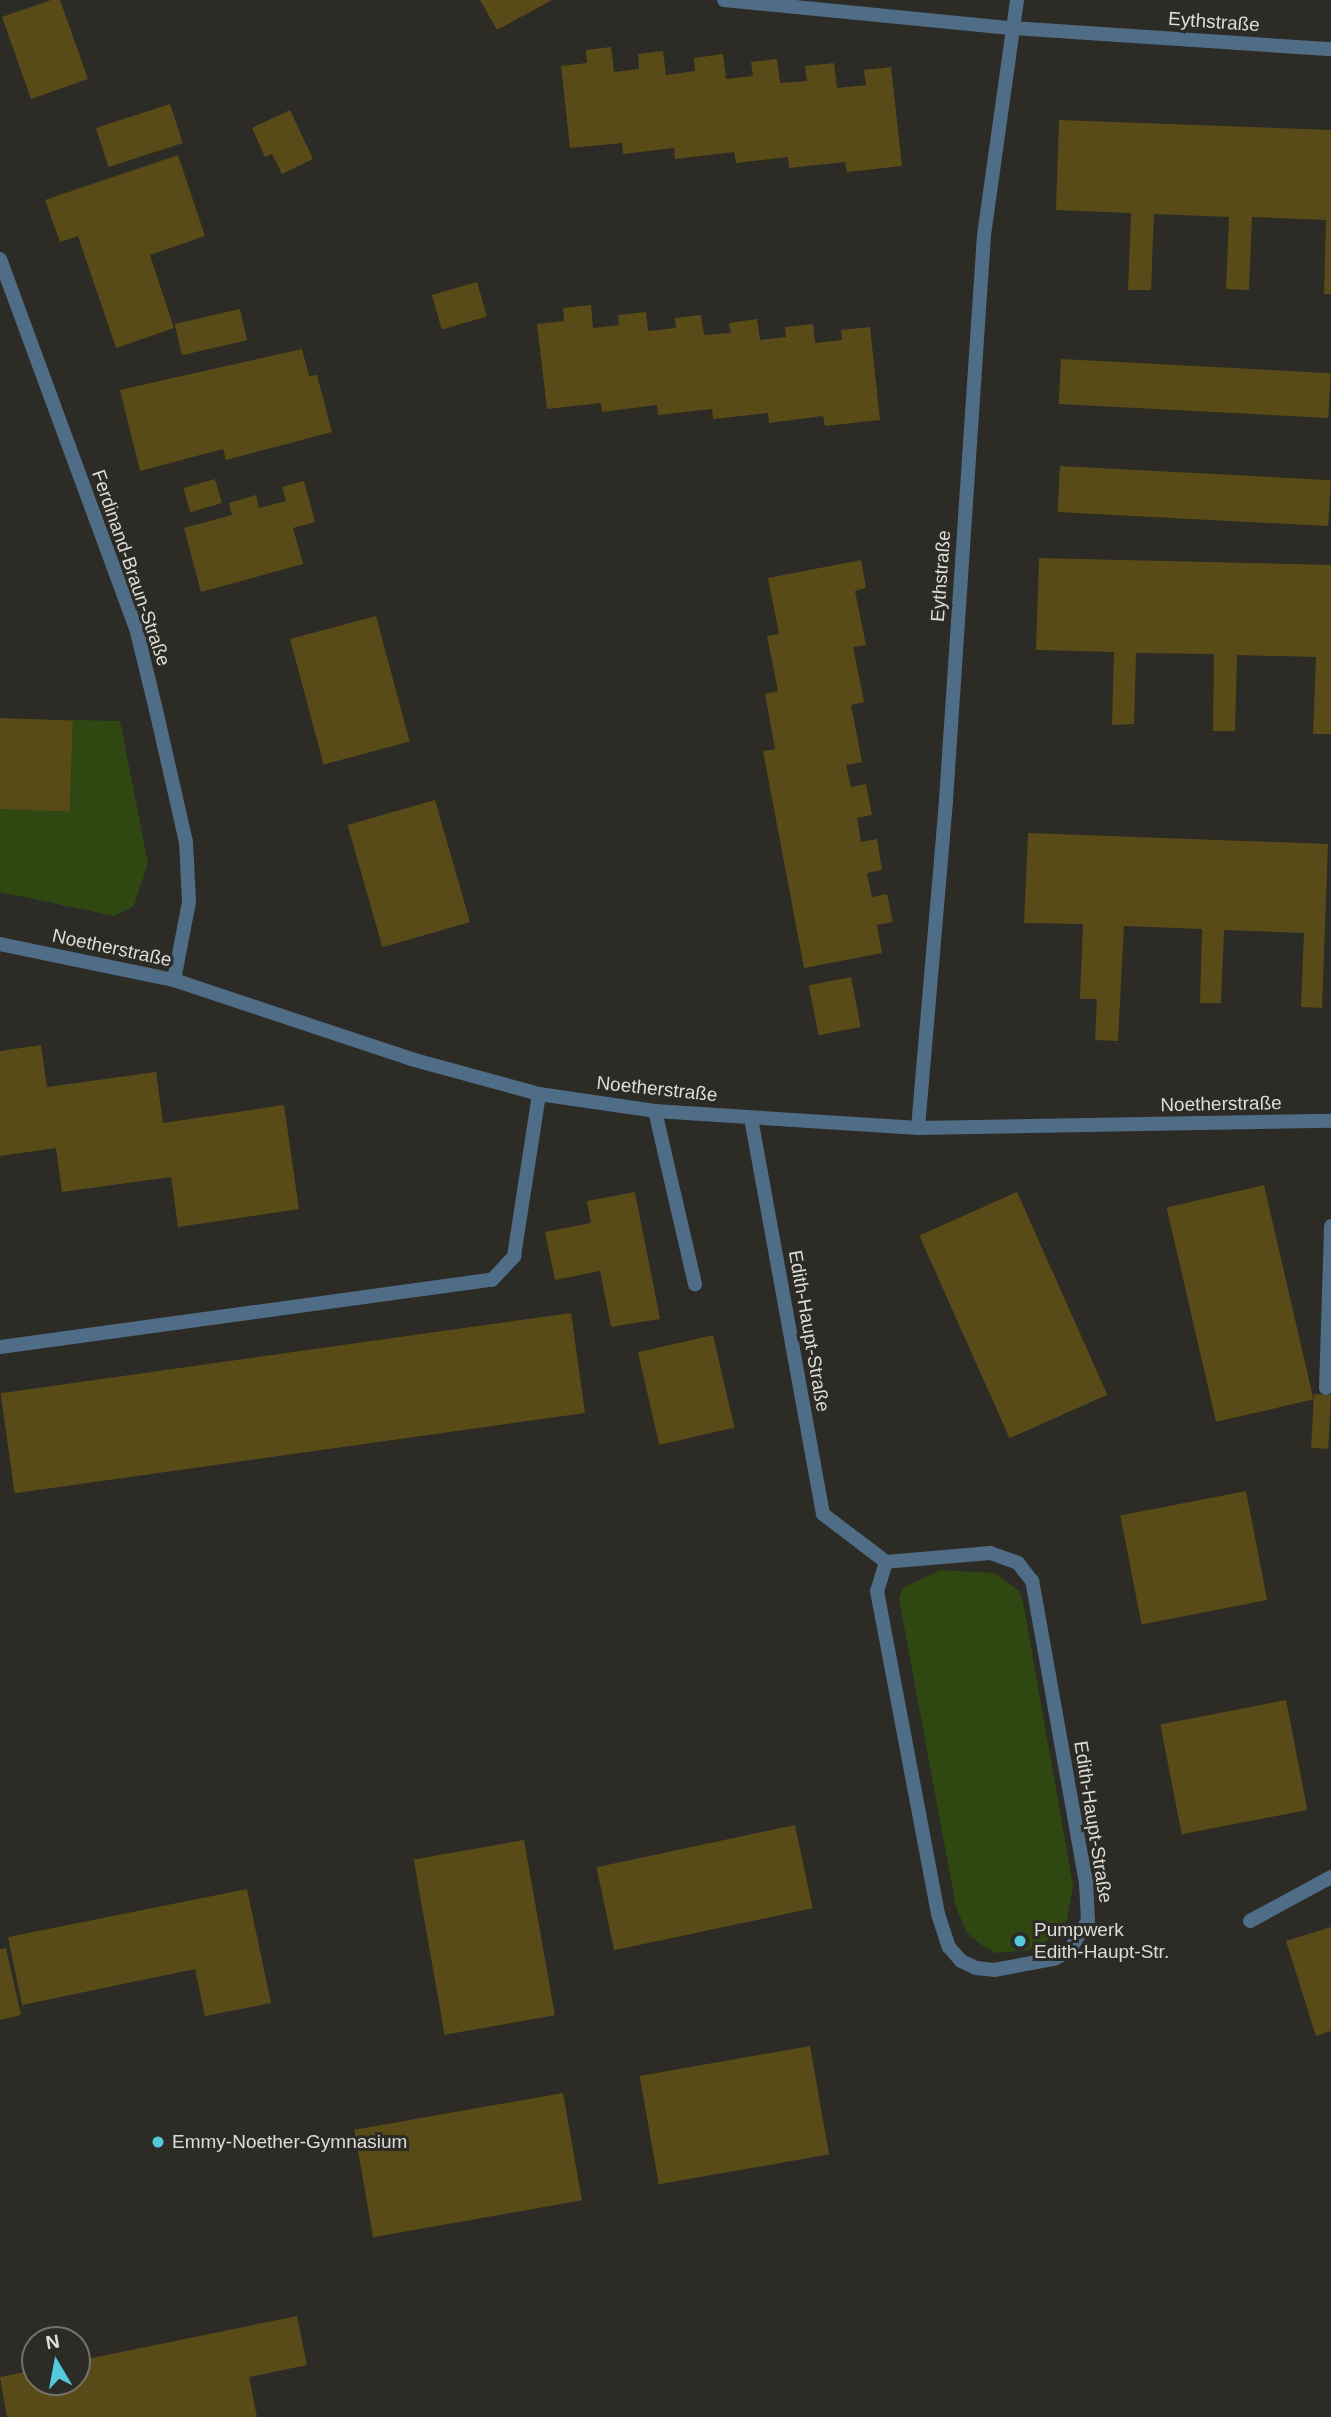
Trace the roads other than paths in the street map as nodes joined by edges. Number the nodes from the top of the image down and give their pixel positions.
1 (724, 0) edge
2 (1017, 0) edge
3 (1011, 28) junction
4 (1331, 49) edge
5 (0, 259) edge
6 (3, 275) edge
7 (0, 944) edge
8 (174, 980) junction
9 (539, 1094) junction
10 (655, 1111) junction
11 (751, 1118) junction
12 (1331, 1121) edge
13 (918, 1128) junction
14 (1331, 1226) edge
15 (695, 1284) dead end
16 (0, 1347) edge
17 (1326, 1388) dead end
18 (886, 1562) junction
19 (1331, 1877) edge
20 (1250, 1921) dead end

1 - 3 street
2 - 3 street, Eythstraße
3 - 4 street, Eythstraße
3 - 13 street, Eythstraße
5 - 6 street, Ferdinand-Braun-Straße
6 - 8 street, Ferdinand-Braun-Straße
7 - 8 street, Noetherstraße
8 - 9 street, Noetherstraße
9 - 10 street, Noetherstraße
9 - 16 street
10 - 11 street, Noetherstraße
10 - 15 street
11 - 13 street, Noetherstraße
11 - 18 street, Edith-Haupt-Straße
12 - 13 street, Noetherstraße
14 - 17 street
18 - 18 street, Edith-Haupt-Straße
19 - 20 street

